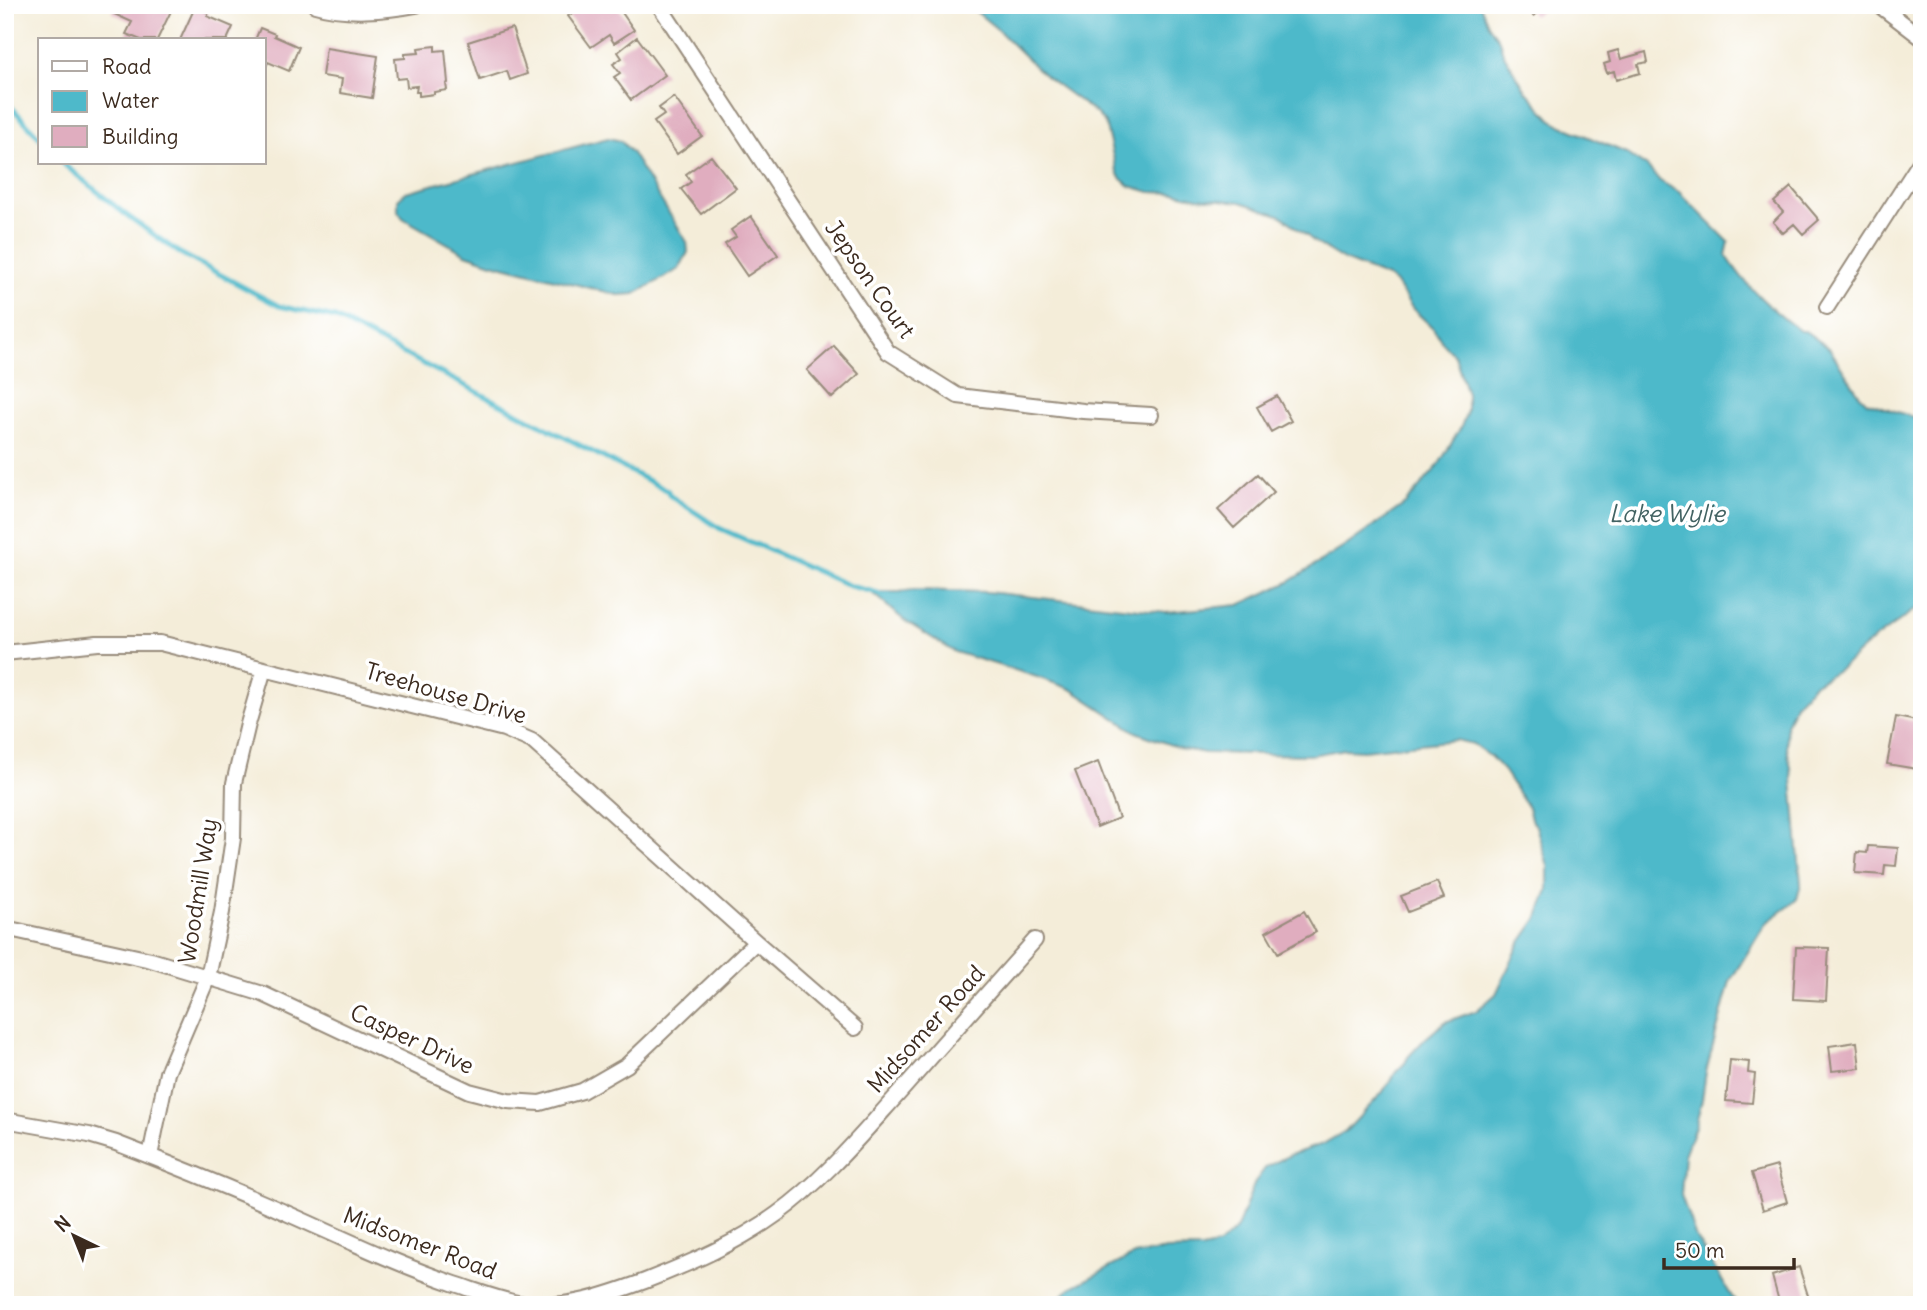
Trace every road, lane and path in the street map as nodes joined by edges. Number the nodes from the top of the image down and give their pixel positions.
1 (315, 5) edge
2 (416, 5) edge
3 (659, 5) edge
4 (1879, 5) edge
5 (1922, 38) edge
6 (1922, 159) edge
7 (1827, 307) dead end
8 (1151, 415) dead end
9 (5, 653) edge
10 (264, 669) junction
11 (5, 928) edge
12 (1035, 940) dead end
13 (756, 942) junction
14 (208, 977) junction
15 (855, 1028) dead end
16 (5, 1120) edge
17 (150, 1156) junction

1 - 2 street
3 - 8 street, Jepson Court
4 - 5 street
6 - 7 street
9 - 10 street, Treehouse Drive
10 - 13 street, Treehouse Drive
10 - 14 street, Woodmill Way
11 - 14 street, Casper Drive
12 - 17 street, Midsomer Road
13 - 14 street, Casper Drive
13 - 15 street, Treehouse Drive
14 - 17 street, Woodmill Way
16 - 17 street, Midsomer Road

